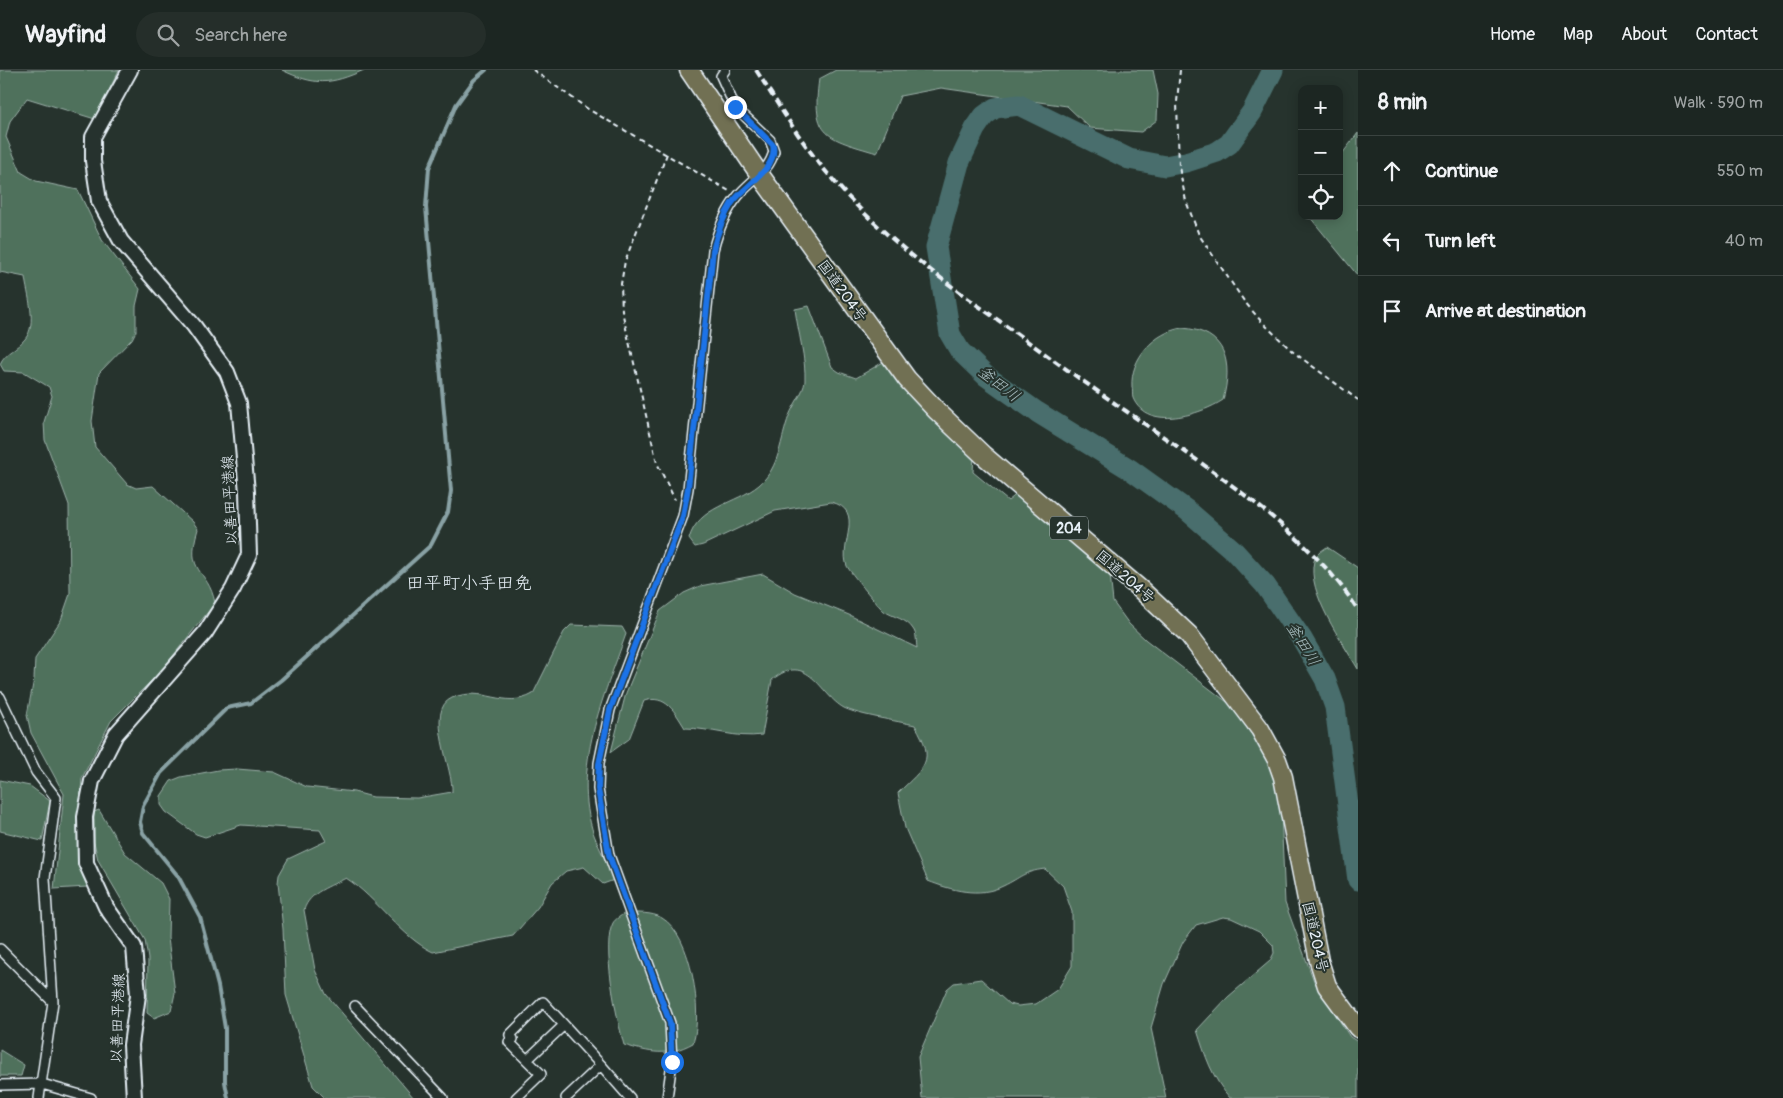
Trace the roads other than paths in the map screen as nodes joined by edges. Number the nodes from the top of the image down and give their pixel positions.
1 (130, 70) edge
2 (689, 70) edge
3 (725, 70) edge
4 (760, 175) junction
5 (0, 697) edge
6 (0, 949) edge
7 (53, 1002) junction
8 (355, 1006) dead end
9 (564, 1025) junction
10 (1358, 1028) edge
11 (527, 1060) junction
12 (600, 1065) junction
13 (42, 1084) junction
14 (0, 1085) edge
15 (39, 1098) edge
16 (91, 1098) edge
17 (134, 1098) edge
18 (443, 1098) edge
19 (516, 1098) edge
20 (566, 1098) edge
21 (630, 1098) edge
22 (667, 1098) edge

1 - 17 main road, 以善田平港線
2 - 4 highway, 国道204号 / 204
3 - 4 street
4 - 10 highway, 国道204号 / 204
4 - 22 street
5 - 7 street
6 - 7 street
7 - 13 street
8 - 18 street
9 - 11 street
9 - 11 street
9 - 12 street
11 - 19 street
12 - 20 street
12 - 21 street
13 - 14 street
13 - 15 street
13 - 16 street

